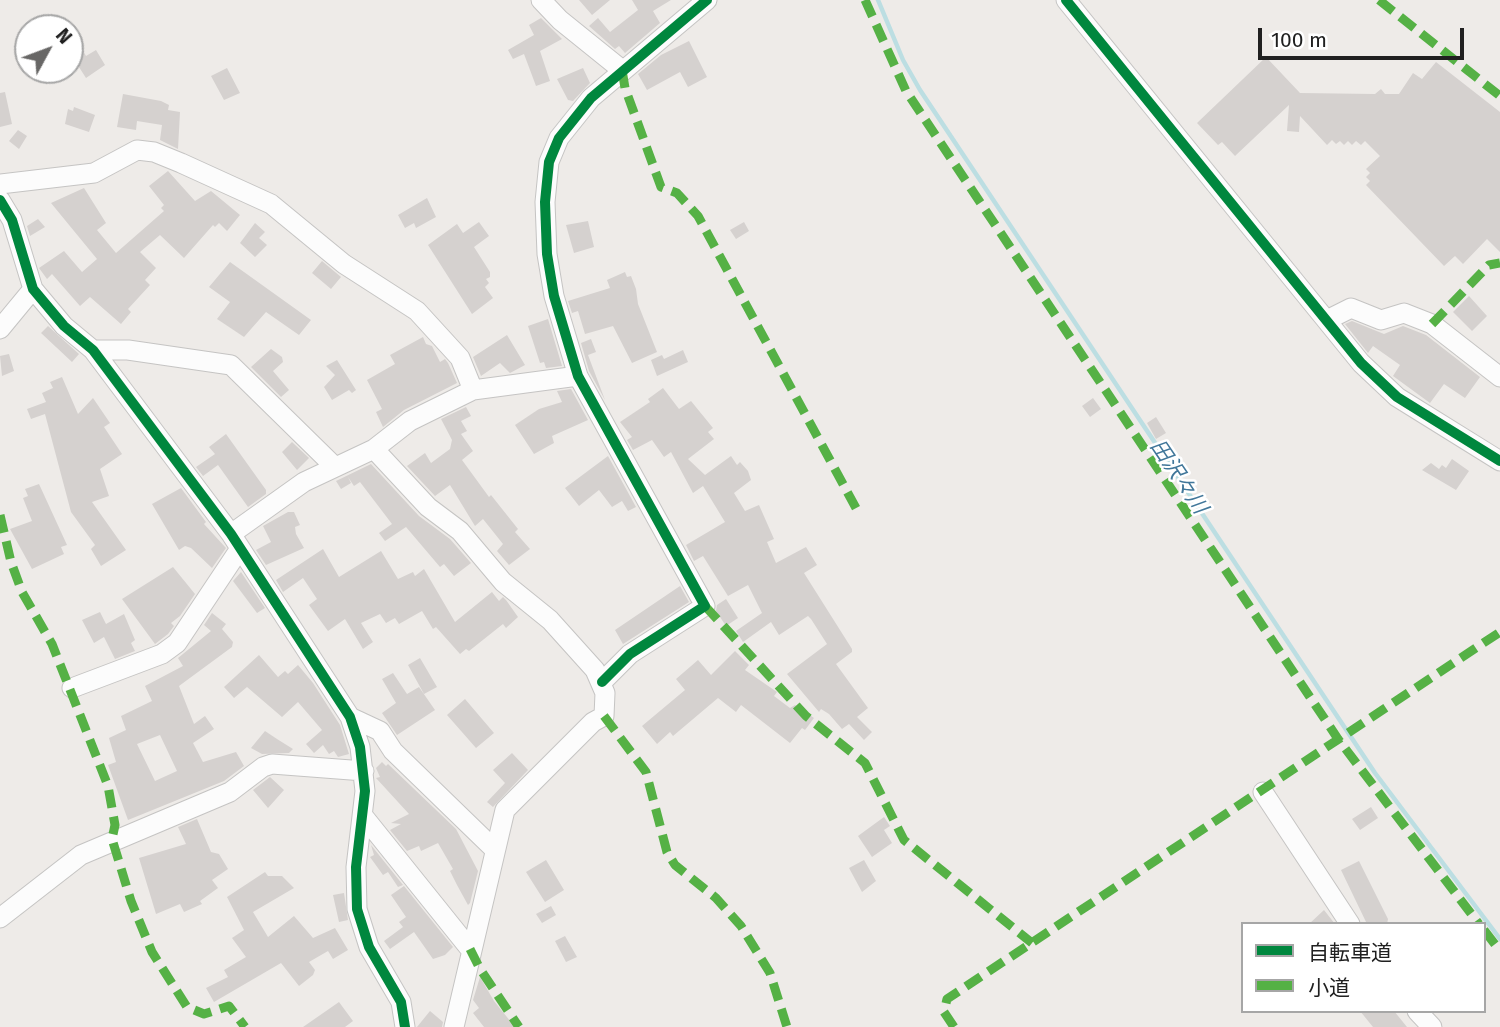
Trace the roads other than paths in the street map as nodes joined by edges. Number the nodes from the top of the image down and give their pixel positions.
1 (541, 0) edge
2 (707, 0) edge
3 (1066, 0) edge
4 (622, 70) junction
5 (0, 184) edge
6 (0, 200) edge
7 (33, 289) junction
8 (1326, 320) junction
9 (0, 329) edge
10 (93, 350) junction
11 (578, 376) junction
12 (1500, 377) edge
13 (473, 390) junction
14 (374, 449) junction
15 (1500, 461) edge
16 (335, 467) junction
17 (235, 542) junction
18 (602, 682) junction
19 (72, 688) dead end
20 (350, 716) junction
21 (364, 771) junction
22 (1263, 792) dead end
23 (364, 817) junction
24 (493, 848) junction
25 (0, 918) edge
26 (1349, 922) edge
27 (470, 949) junction
28 (1419, 1013) edge
29 (405, 1027) edge
30 (454, 1027) edge
31 (1432, 1027) edge

1 - 4 street
2 - 4 street
3 - 8 street
4 - 11 street
5 - 13 street
6 - 7 street
7 - 9 street
7 - 10 street
8 - 12 street
8 - 15 street
10 - 16 street
10 - 17 street
11 - 13 street
11 - 18 street
13 - 14 street
14 - 16 street
14 - 18 street
16 - 17 street
17 - 19 street
17 - 20 street
18 - 24 street
20 - 21 street
20 - 24 street
21 - 23 street
21 - 25 street
22 - 26 street
23 - 27 street
23 - 29 street
24 - 27 street
27 - 30 street
28 - 31 street

